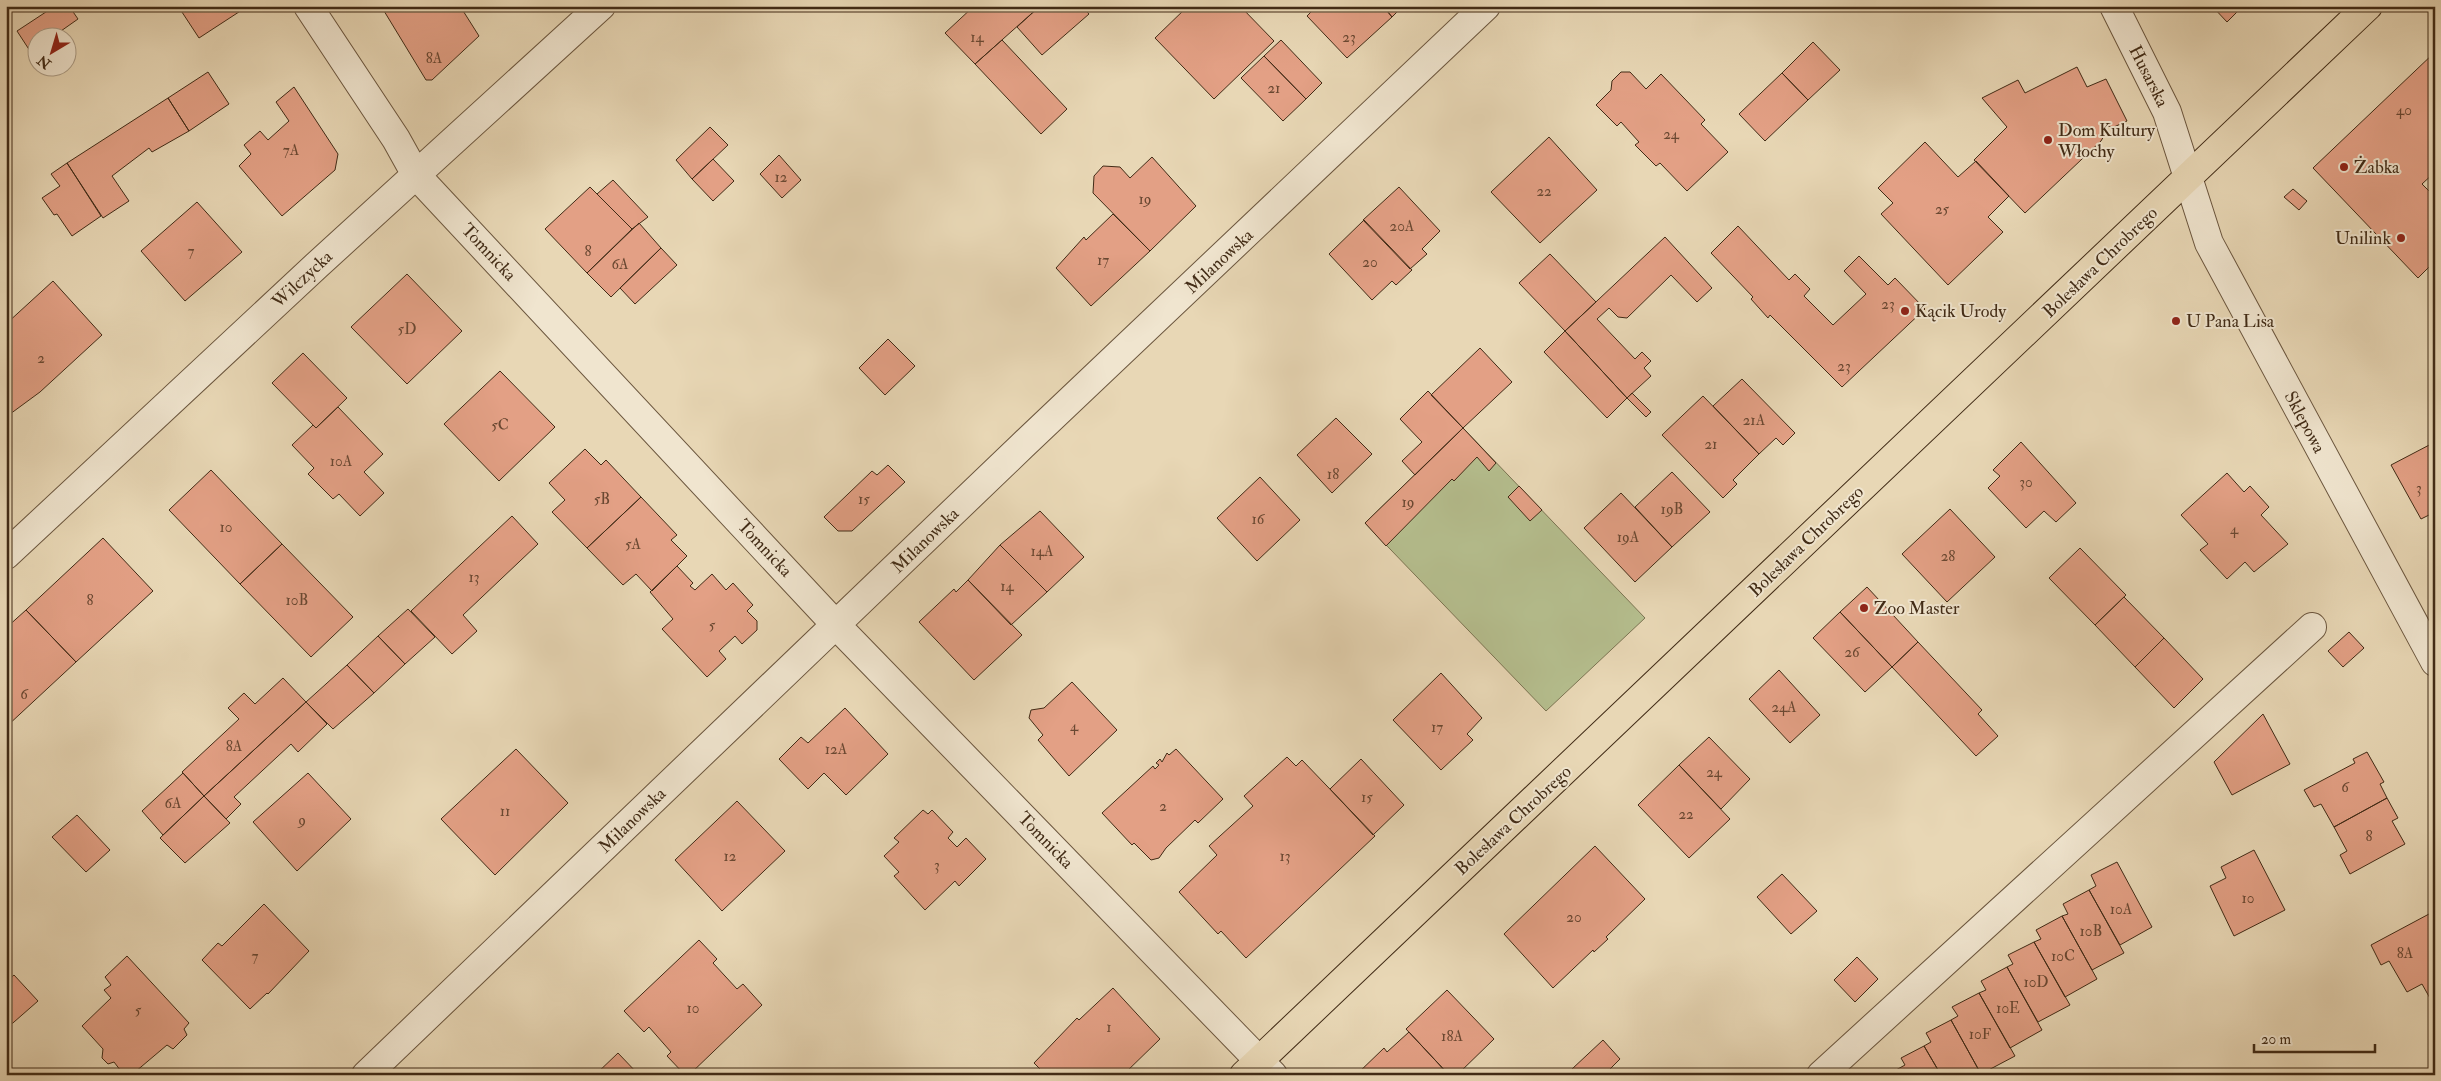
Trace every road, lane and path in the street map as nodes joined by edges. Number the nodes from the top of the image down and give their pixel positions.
1 (308, 6) edge
2 (601, 6) edge
3 (1486, 6) edge
4 (2114, 6) edge
5 (2368, 6) edge
6 (416, 175) junction
7 (2188, 178) junction
8 (6, 555) edge
9 (836, 625) junction
10 (2312, 627) dead end
11 (2435, 662) edge
12 (1259, 1070) edge
13 (366, 1075) edge
14 (1822, 1075) edge

1 - 6 street, Tomnicka
2 - 6 street, Wilczycka
3 - 9 street, Milanowska
4 - 7 street, Husarska
5 - 7 main road, Bolesława Chrobrego
6 - 8 street, Wilczycka
6 - 9 street, Tomnicka
7 - 11 street, Sklepowa
7 - 12 main road, Bolesława Chrobrego
9 - 12 street, Tomnicka
9 - 13 street, Milanowska
10 - 14 street

